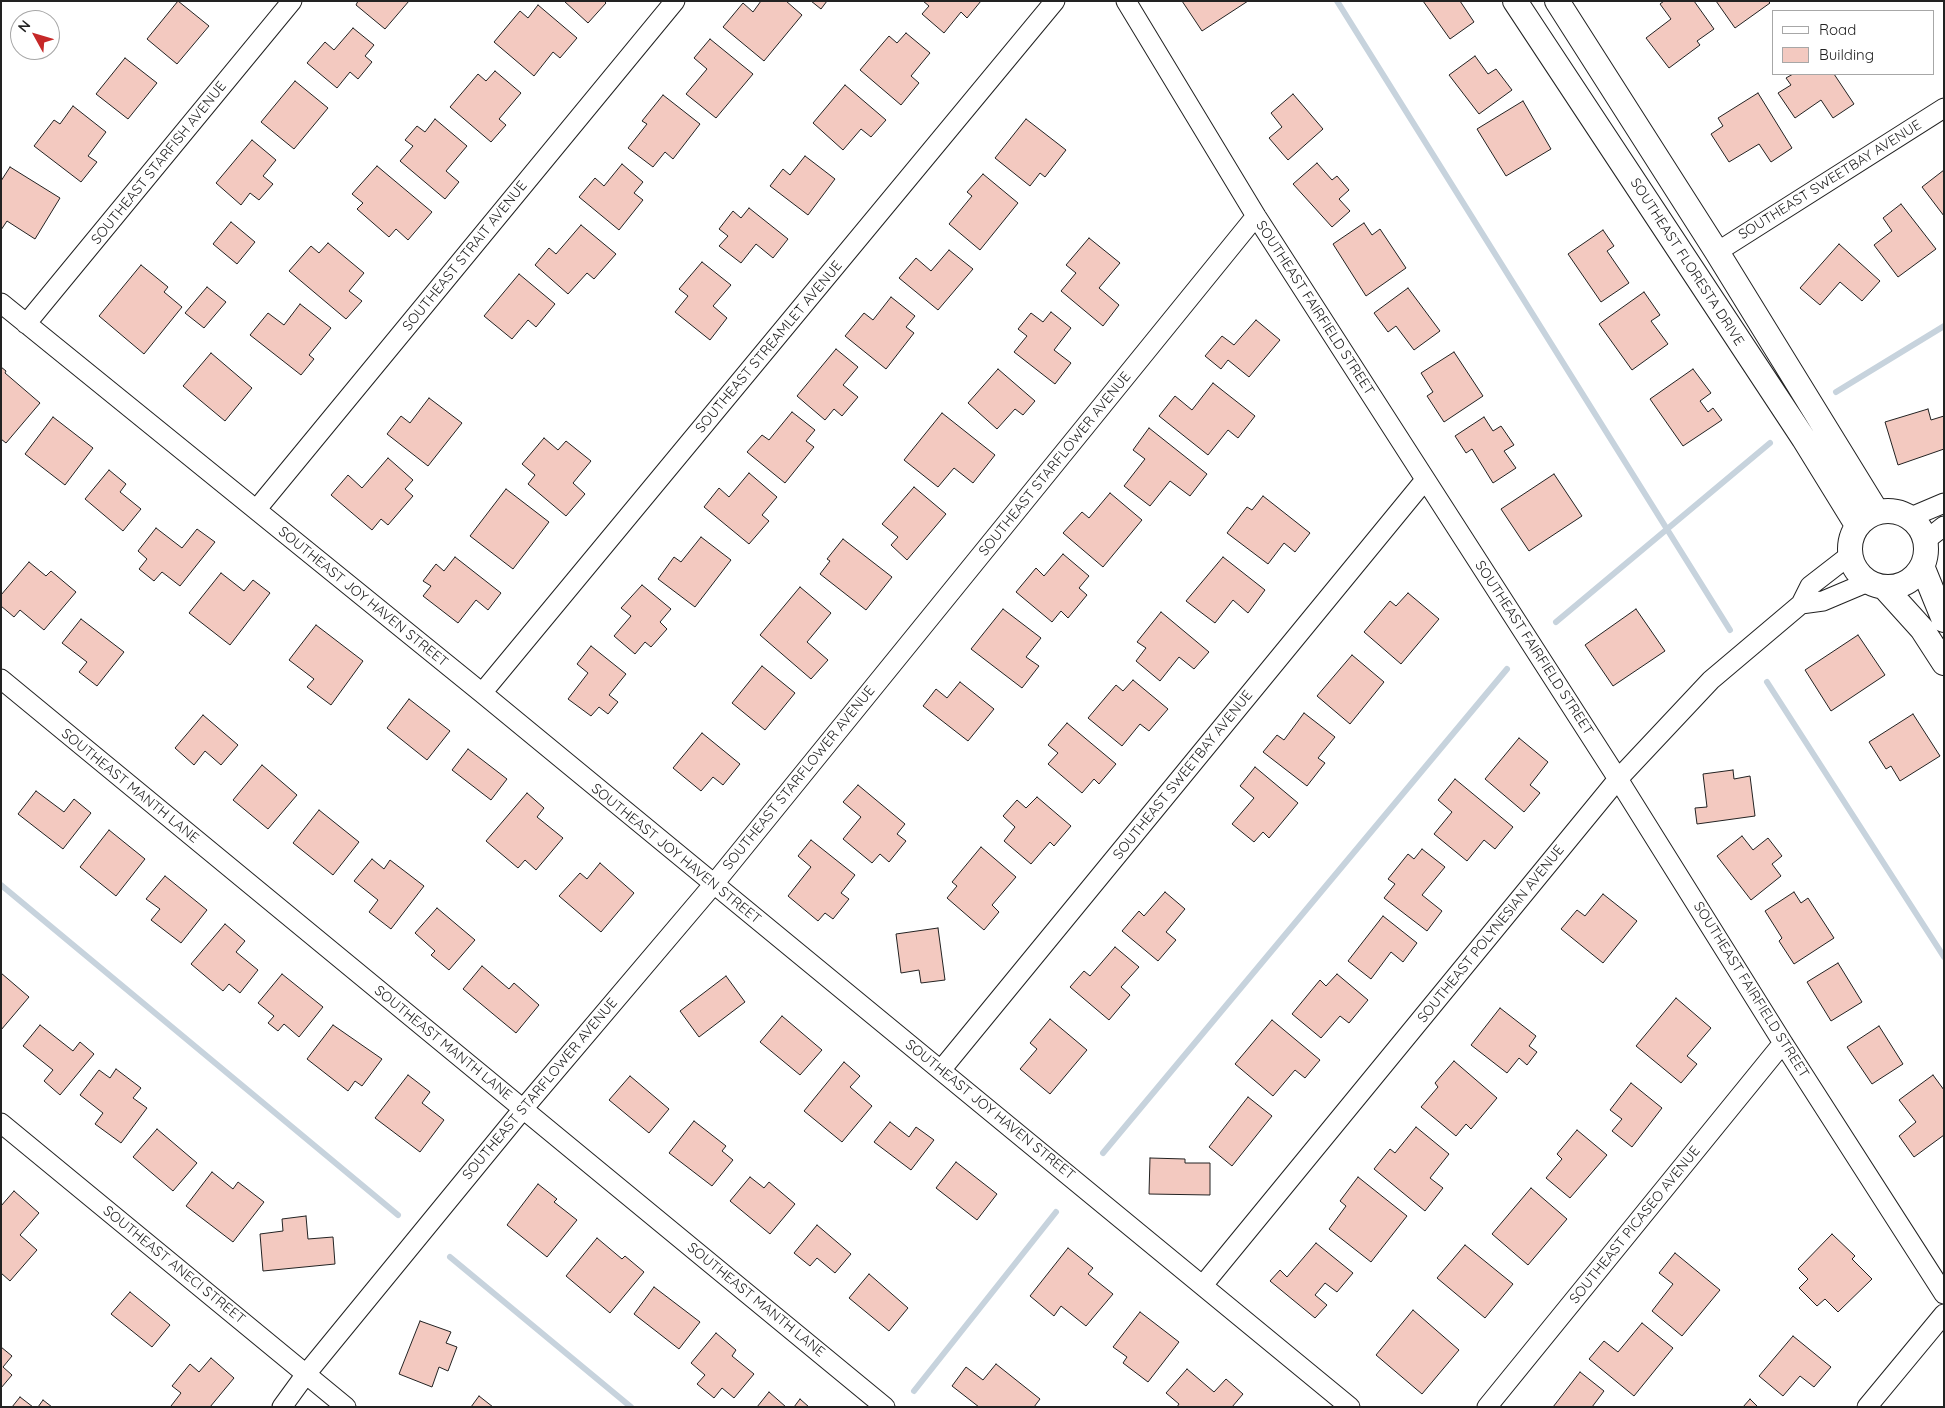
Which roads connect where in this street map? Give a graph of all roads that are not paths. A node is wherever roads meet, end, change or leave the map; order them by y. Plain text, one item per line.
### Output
1 (292, 1) edge
2 (675, 1) edge
3 (1055, 1) edge
4 (1126, 1) edge
5 (1515, 1) edge
6 (1560, 2) edge
7 (1944, 108) edge
8 (1256, 216) junction
9 (1717, 252) junction
10 (1, 303) edge
11 (26, 324) junction
12 (1425, 480) junction
13 (1944, 503) edge
14 (256, 510) junction
15 (1877, 512) junction
16 (1911, 517) junction
17 (1857, 525) junction
18 (1935, 533) edge
19 (1850, 555) junction
20 (1922, 566) junction
21 (1876, 584) junction
22 (1801, 604) junction
23 (1944, 620) edge
24 (1944, 664) edge
25 (1, 680) edge
26 (482, 693) junction
27 (1618, 779) junction
28 (713, 885) junction
29 (1783, 1043) junction
30 (941, 1070) junction
31 (523, 1109) junction
32 (1, 1123) edge
33 (1203, 1285) junction
34 (1944, 1294) edge
35 (1944, 1314) edge
36 (306, 1374) junction
37 (282, 1407) edge
38 (346, 1407) edge
39 (885, 1407) edge
40 (1350, 1407) edge
41 (1487, 1407) edge
42 (1866, 1407) edge

1 - 11 street, SOUTHEAST STARFISH AVENUE
2 - 14 street, SOUTHEAST STRAIT AVENUE
3 - 26 street, SOUTHEAST STREAMLET AVENUE
4 - 8 street, SOUTHEAST FAIRFIELD STREET
5 - 17 street, SOUTHEAST FLORESTA DRIVE
6 - 9 street, SOUTHEAST FLORESTA DRIVE
7 - 9 street, SOUTHEAST SWEETBAY AVENUE
8 - 12 street, SOUTHEAST FAIRFIELD STREET
8 - 28 street, SOUTHEAST STARFLOWER AVENUE
9 - 15 street, SOUTHEAST FLORESTA DRIVE
10 - 11 street, SOUTHEAST JOY HAVEN STREET
11 - 14 street, SOUTHEAST JOY HAVEN STREET
12 - 27 street, SOUTHEAST FAIRFIELD STREET
12 - 30 street, SOUTHEAST SWEETBAY AVENUE
13 - 16 street
14 - 26 street, SOUTHEAST JOY HAVEN STREET
15 - 16 street
15 - 17 street
16 - 18 street
17 - 19 street
18 - 20 street
19 - 21 street
19 - 22 street, SOUTHEAST POLYNESIAN AVENUE
20 - 21 street
20 - 23 street
21 - 22 street
21 - 24 street
22 - 27 street, SOUTHEAST POLYNESIAN AVENUE
25 - 31 street, SOUTHEAST MANTH LANE
26 - 28 street, SOUTHEAST JOY HAVEN STREET
27 - 29 street, SOUTHEAST FAIRFIELD STREET
27 - 33 street, SOUTHEAST POLYNESIAN AVENUE
28 - 30 street, SOUTHEAST JOY HAVEN STREET
28 - 31 street, SOUTHEAST STARFLOWER AVENUE
29 - 34 street, SOUTHEAST FAIRFIELD STREET
29 - 41 street, SOUTHEAST PICASEO AVENUE
30 - 33 street, SOUTHEAST JOY HAVEN STREET
31 - 36 street, SOUTHEAST STARFLOWER AVENUE
31 - 39 street, SOUTHEAST MANTH LANE
32 - 36 street, SOUTHEAST ANECI STREET
33 - 40 street, SOUTHEAST JOY HAVEN STREET
35 - 42 street
36 - 37 street, SOUTHEAST STARFLOWER AVENUE
36 - 38 street, SOUTHEAST ANECI STREET

